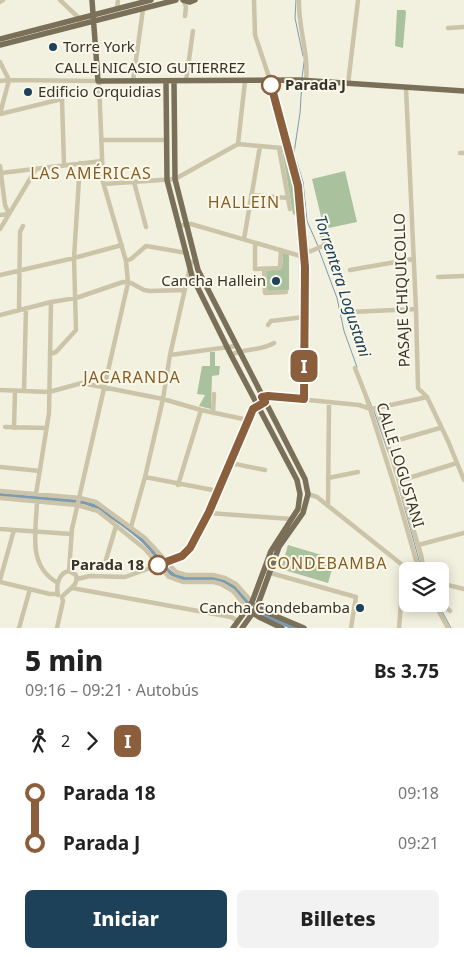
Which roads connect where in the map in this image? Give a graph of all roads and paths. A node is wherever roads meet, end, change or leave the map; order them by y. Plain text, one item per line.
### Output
1 (60, 0) edge
2 (92, 0) edge
3 (118, 0) edge
4 (176, 0) edge
5 (184, 0) edge
6 (195, 0) edge
7 (254, 0) edge
8 (300, 0) edge
9 (358, 0) edge
10 (146, 1) edge
11 (117, 9) junction
12 (144, 9) junction
13 (185, 16) dead end
14 (93, 18) junction
15 (80, 22) junction
16 (464, 27) edge
17 (448, 28) dead end
18 (192, 31) dead end
19 (0, 39) edge
20 (0, 45) edge
21 (0, 62) edge
22 (9, 80) junction
23 (270, 80) junction
24 (0, 81) edge
25 (98, 81) junction
26 (133, 81) junction
27 (166, 81) junction
28 (186, 81) junction
29 (246, 81) junction
30 (303, 81) junction
31 (174, 82) junction
32 (348, 84) junction
33 (406, 88) junction
34 (464, 92) edge
35 (0, 114) edge
36 (101, 140) junction
37 (166, 140) junction
38 (238, 144) junction
39 (260, 146) junction
40 (279, 148) junction
41 (291, 149) junction
42 (102, 161) junction
43 (80, 163) junction
44 (64, 165) junction
45 (0, 166) edge
46 (36, 168) junction
47 (0, 173) edge
48 (175, 179) junction
49 (167, 180) junction
50 (134, 182) junction
51 (104, 184) junction
52 (251, 195) junction
53 (288, 198) junction
54 (290, 209) dead end
55 (8, 214) junction
56 (0, 215) edge
57 (187, 224) junction
58 (23, 226) dead end
59 (178, 226) junction
60 (146, 227) dead end
61 (0, 229) edge
62 (321, 234) dead end
63 (244, 239) junction
64 (255, 243) junction
65 (122, 245) junction
66 (193, 250) junction
67 (281, 250) junction
68 (185, 254) junction
69 (304, 256) junction
70 (74, 258) junction
71 (413, 259) junction
72 (126, 260) junction
73 (196, 260) junction
74 (190, 267) junction
75 (264, 269) junction
76 (19, 270) junction
77 (350, 270) dead end
78 (0, 275) edge
79 (464, 276) edge
80 (438, 277) dead end
81 (128, 283) junction
82 (184, 290) junction
83 (286, 292) dead end
84 (76, 298) junction
85 (51, 302) junction
86 (26, 308) junction
87 (416, 309) junction
88 (19, 310) junction
89 (351, 312) dead end
90 (0, 315) edge
91 (304, 317) junction
92 (268, 325) dead end
93 (274, 343) dead end
94 (228, 348) junction
95 (237, 348) junction
96 (50, 354) junction
97 (170, 355) junction
98 (231, 355) junction
99 (355, 368) dead end
100 (104, 388) junction
101 (0, 390) edge
102 (15, 391) junction
103 (24, 391) junction
104 (49, 392) junction
105 (214, 394) dead end
106 (427, 397) junction
107 (163, 399) junction
108 (304, 399) junction
109 (264, 400) junction
110 (329, 402) junction
111 (257, 403) junction
112 (373, 408) junction
113 (201, 410) junction
114 (213, 413) junction
115 (248, 420) junction
116 (5, 427) dead end
117 (14, 428) junction
118 (46, 428) junction
119 (440, 428) junction
120 (388, 443) junction
121 (230, 463) junction
122 (457, 463) junction
123 (0, 467) edge
124 (266, 470) dead end
125 (40, 471) junction
126 (358, 472) dead end
127 (145, 477) junction
128 (328, 478) junction
129 (464, 480) edge
130 (400, 481) junction
131 (178, 485) junction
132 (0, 491) edge
133 (218, 491) junction
134 (36, 494) junction
135 (308, 494) junction
136 (0, 498) edge
137 (79, 501) junction
138 (37, 502) junction
139 (328, 506) junction
140 (209, 512) junction
141 (292, 519) junction
142 (116, 526) junction
143 (131, 527) junction
144 (0, 529) edge
145 (14, 530) junction
146 (36, 532) junction
147 (464, 533) edge
148 (71, 534) junction
149 (418, 545) junction
150 (416, 562) edge
151 (422, 562) edge
152 (105, 563) dead end
153 (162, 563) junction
154 (399, 564) edge
155 (69, 570) junction
156 (266, 572) junction
157 (77, 579) junction
158 (0, 581) edge
159 (58, 583) junction
160 (449, 585) edge
161 (72, 588) junction
162 (30, 589) junction
163 (464, 589) edge
164 (60, 596) junction
165 (252, 602) junction
166 (257, 608) junction
167 (248, 609) junction
168 (400, 612) edge
169 (439, 612) edge
170 (253, 614) junction
171 (238, 621) junction
172 (20, 628) edge
173 (57, 628) edge
174 (233, 628) edge
175 (242, 628) edge
176 (282, 628) edge
177 (304, 628) edge
178 (351, 628) edge
179 (399, 628) edge
180 (448, 628) edge

1 - 15 street
2 - 14 main road
3 - 11 street
4 - 12 main road
5 - 6 main road
5 - 13 street
7 - 23 street
8 - 30 street
9 - 32 street
10 - 11 main road
11 - 14 main road
12 - 14 main road
12 - 26 street
14 - 15 main road
14 - 25 main road
15 - 19 main road
15 - 20 main road
16 - 17 street
18 - 28 street
21 - 22 street
22 - 24 street, CALLE NICASIO GUTIERREZ
22 - 25 street, CALLE NICASIO GUTIERREZ
22 - 35 street
23 - 29 main road, CALLE NICASIO GUTIERREZ
23 - 30 main road, CALLE NICASIO GUTIERREZ
23 - 41 street
25 - 26 main road, CALLE NICASIO GUTIERREZ
25 - 36 street
26 - 27 main road, CALLE NICASIO GUTIERREZ
27 - 31 main road, CALLE NICASIO GUTIERREZ
27 - 37 main road
28 - 29 main road, CALLE NICASIO GUTIERREZ
28 - 31 main road, CALLE NICASIO GUTIERREZ
29 - 38 street
30 - 32 main road, CALLE NICASIO GUTIERREZ
31 - 48 main road
32 - 33 main road, CALLE NICASIO GUTIERREZ
33 - 34 main road, CALLE NICASIO GUTIERREZ
33 - 71 street, PASAJE CHIQUICOLLO
35 - 44 street
36 - 37 street
36 - 42 street
37 - 49 main road
38 - 39 street
38 - 48 street
39 - 40 street
39 - 52 street
40 - 41 street
40 - 53 street
41 - 69 street
42 - 43 street
42 - 51 street
43 - 44 street
43 - 70 street
44 - 46 street
45 - 47 street
46 - 47 street
46 - 55 street
47 - 55 street
48 - 49 street
48 - 57 main road
49 - 50 street
49 - 59 main road
50 - 51 street
50 - 60 street
51 - 65 street
52 - 53 street
52 - 63 street
53 - 54 street
55 - 56 street
55 - 61 street
57 - 59 street
57 - 63 street
57 - 66 main road
58 - 76 street
59 - 68 main road
62 - 69 street
63 - 64 street
64 - 67 street
64 - 75 street
65 - 70 street
65 - 72 street
66 - 68 street
66 - 73 main road
67 - 69 street
67 - 75 street
68 - 72 street
68 - 74 main road
69 - 91 street
70 - 76 street
70 - 84 street
71 - 77 street
71 - 87 street, PASAJE CHIQUICOLLO
72 - 81 street
73 - 74 street
73 - 95 main road
74 - 82 street
74 - 94 main road
75 - 83 street
76 - 78 street
76 - 88 street
79 - 80 street
81 - 82 street
81 - 84 street
81 - 100 street
82 - 97 street
84 - 85 street
84 - 96 street
85 - 86 street
85 - 96 street
86 - 88 street
86 - 103 street
87 - 89 street
87 - 106 street, PASAJE CHIQUICOLLO
88 - 90 street
91 - 92 street
91 - 108 street
93 - 95 street
94 - 95 street
94 - 97 street
94 - 98 main road
95 - 98 street
95 - 109 main road
96 - 104 street
97 - 107 street
98 - 111 main road
99 - 112 street, CALLE LOGUSTANI
100 - 104 street
100 - 107 street
100 - 137 street
101 - 102 street
102 - 103 street
102 - 117 street
103 - 104 street
104 - 118 street
105 - 114 street
106 - 112 street
106 - 119 street, PASAJE CHIQUICOLLO
107 - 113 street
107 - 127 street
108 - 109 street
108 - 110 street
109 - 111 street
109 - 135 main road
110 - 112 street
110 - 128 street
111 - 115 street
111 - 141 main road
112 - 120 street, CALLE LOGUSTANI
112 - 150 street, CALLE LOGUSTANI
113 - 114 street
113 - 131 street
114 - 115 street
115 - 121 street
116 - 117 street
117 - 118 street
118 - 125 street
119 - 120 street
119 - 122 street, PASAJE CHIQUICOLLO
120 - 130 street, CALLE LOGUSTANI
121 - 124 street
121 - 133 street
122 - 129 street, PASAJE CHIQUICOLLO
122 - 130 street
123 - 125 street
125 - 134 street
126 - 128 street
127 - 131 street
127 - 143 street
128 - 139 street
130 - 149 street, CALLE LOGUSTANI
131 - 133 street
132 - 134 street
133 - 140 street
134 - 137 street
135 - 139 street
135 - 156 main road
136 - 138 street
137 - 138 street
137 - 142 street
137 - 143 street
137 - 148 street
138 - 146 street
139 - 154 street
140 - 141 street
140 - 153 street
141 - 156 main road
142 - 152 street
142 - 153 street
143 - 153 street
144 - 145 street
145 - 146 street
145 - 158 street
146 - 148 street
146 - 159 street
147 - 149 street
148 - 155 street
149 - 151 street, CALLE LOGUSTANI
153 - 157 street
153 - 165 street
153 - 167 street
155 - 157 street
155 - 159 street
156 - 165 main road
156 - 166 main road
156 - 178 street
157 - 161 street
158 - 162 street
159 - 164 street
160 - 163 street
161 - 164 street
161 - 171 street
162 - 164 street
162 - 172 street
164 - 173 street
165 - 166 main road
165 - 167 main road
166 - 170 main road
166 - 177 main road
167 - 170 main road
167 - 171 main road
168 - 179 street
169 - 180 street
170 - 175 main road
170 - 176 main road
171 - 174 main road

